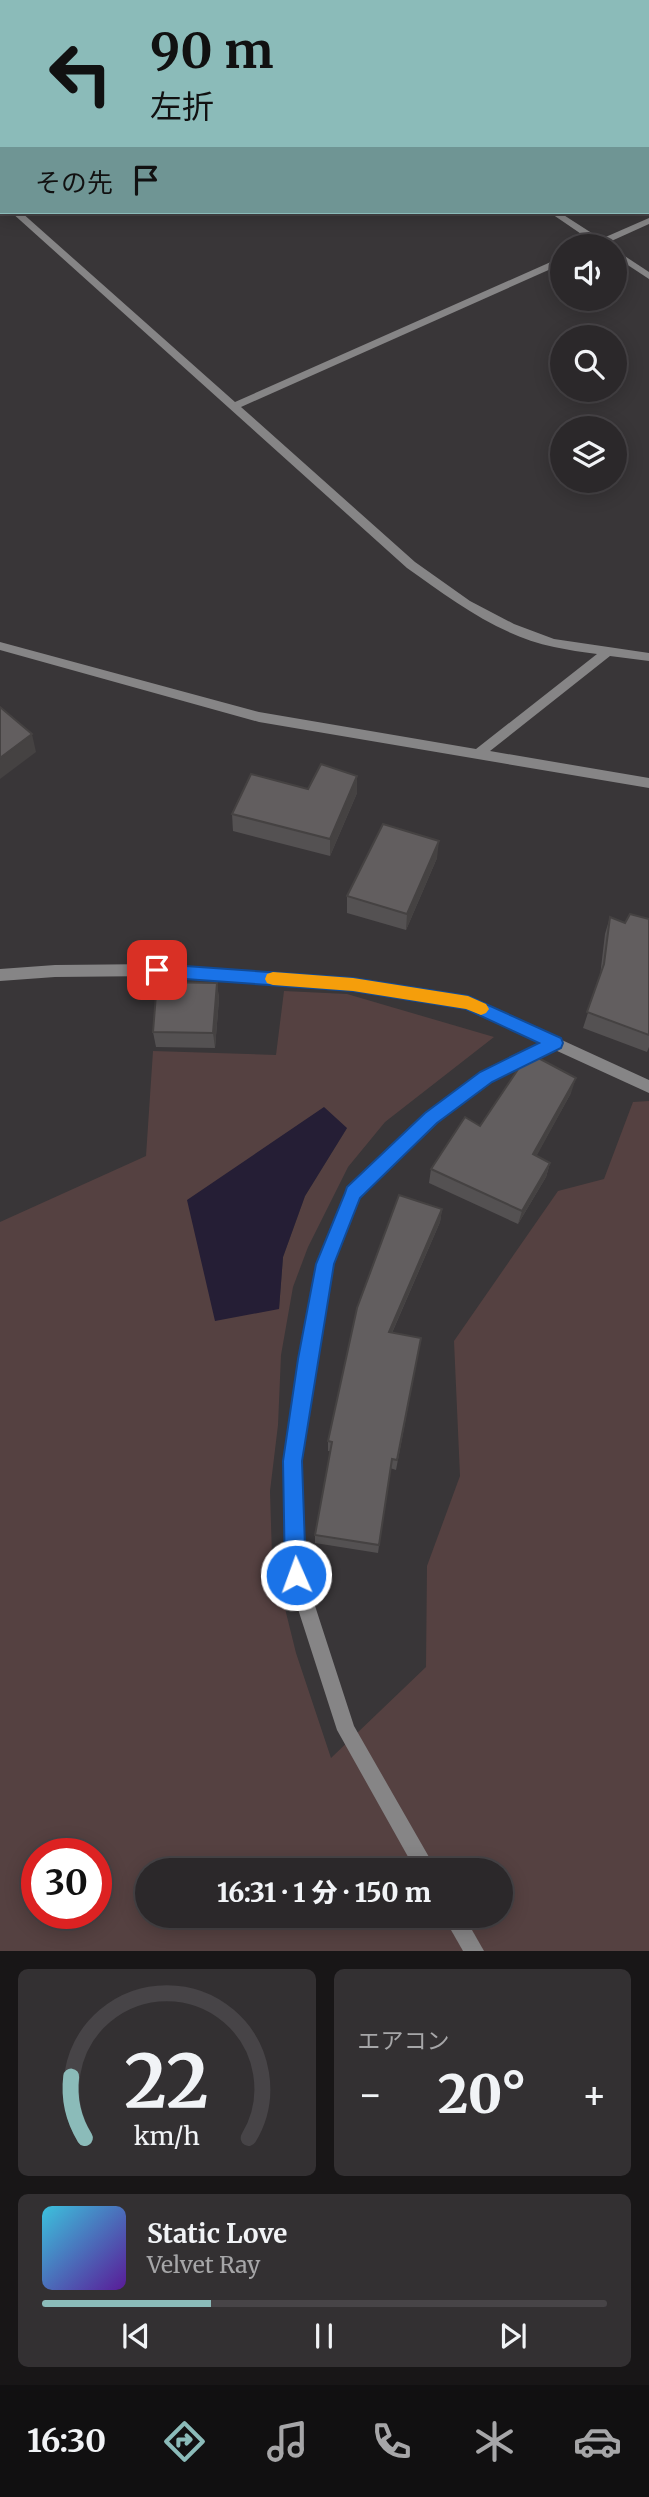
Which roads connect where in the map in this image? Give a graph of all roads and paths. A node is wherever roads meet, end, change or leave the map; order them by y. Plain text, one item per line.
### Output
1 (18, 214) edge
2 (556, 214) edge
3 (649, 221) edge
4 (584, 234) edge
5 (622, 234) edge
6 (627, 261) edge
7 (550, 265) edge
8 (649, 276) edge
9 (234, 406) junction
10 (0, 646) edge
11 (608, 652) junction
12 (649, 657) edge
13 (478, 754) junction
14 (649, 783) edge
15 (0, 975) edge
16 (555, 1043) junction
17 (649, 1087) edge
18 (420, 1858) edge
19 (460, 1928) edge
20 (474, 1951) edge

1 - 9 street
2 - 4 street
3 - 5 street
6 - 8 street
7 - 9 street
9 - 11 street
10 - 13 street
11 - 12 street
11 - 13 street
13 - 14 street
15 - 16 street
16 - 17 street
16 - 18 street
19 - 20 street

